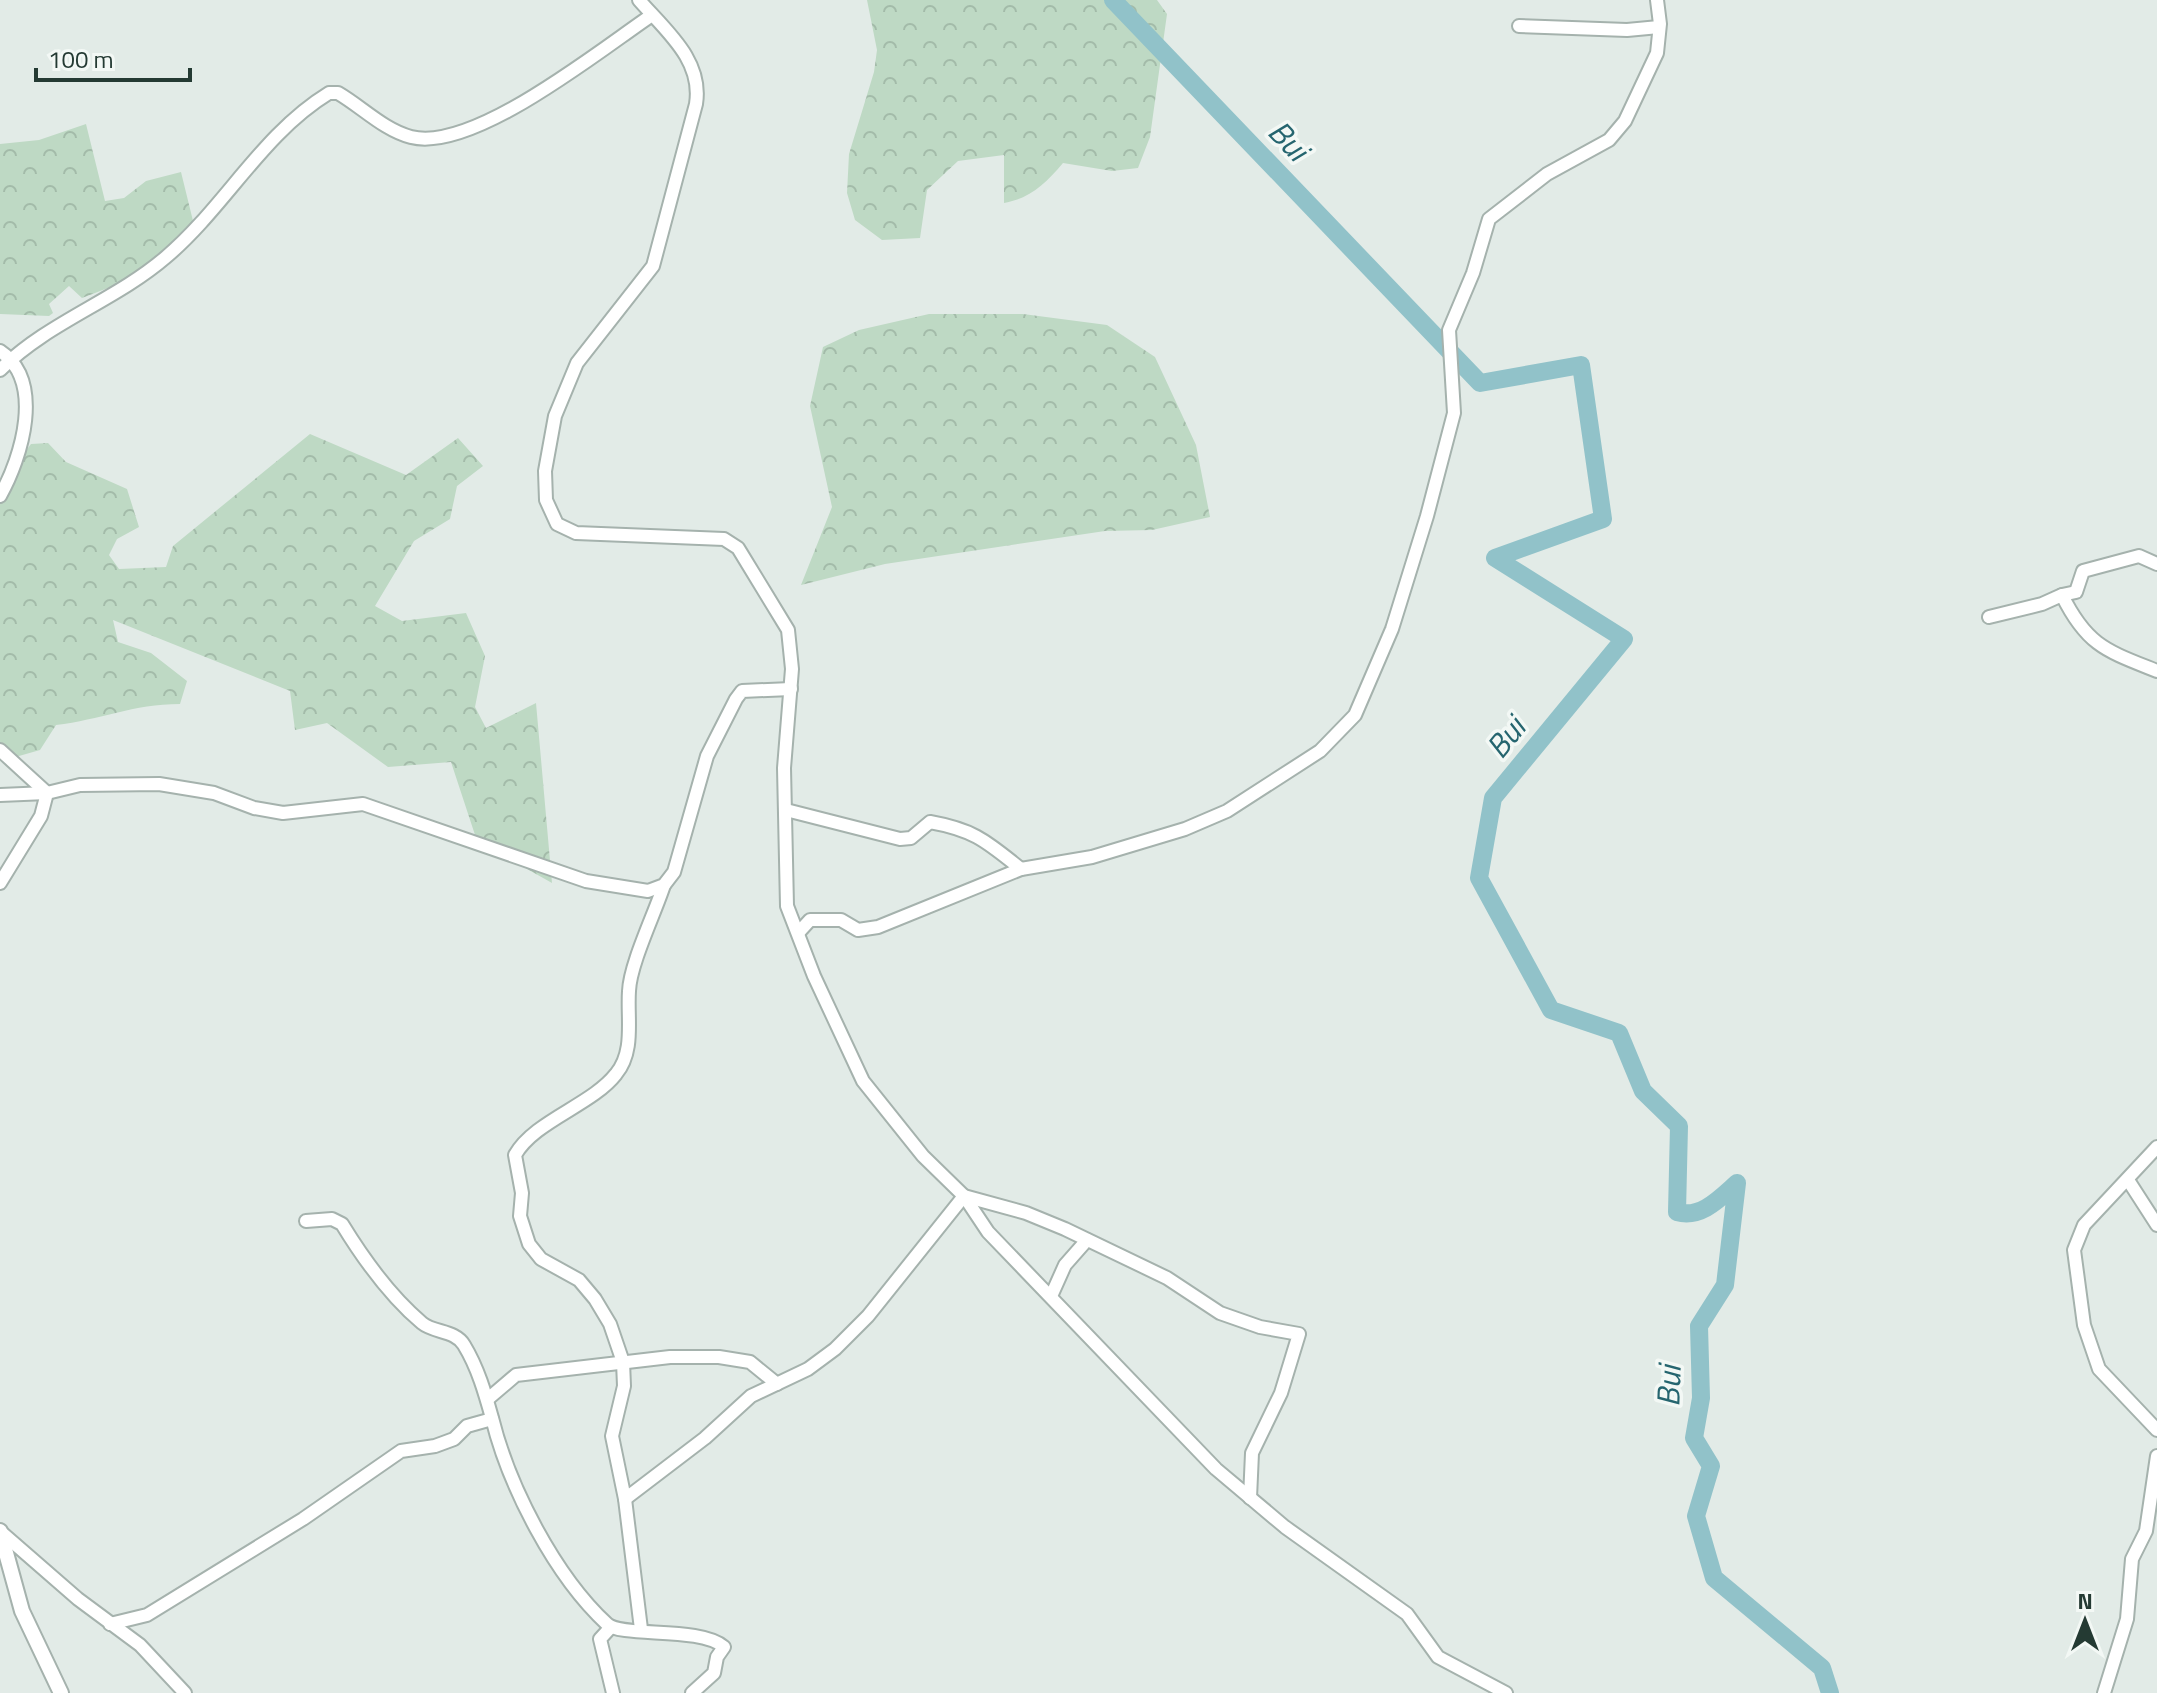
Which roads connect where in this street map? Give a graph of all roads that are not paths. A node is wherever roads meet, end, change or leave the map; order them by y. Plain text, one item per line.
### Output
1 (639, 0) edge
2 (1657, 0) edge
3 (652, 15) junction
4 (1519, 26) dead end
5 (1659, 27) junction
6 (6, 355) edge
7 (0, 370) edge
8 (0, 496) edge
9 (2157, 564) edge
10 (2062, 595) junction
11 (1989, 617) dead end
12 (2157, 671) edge
13 (791, 689) junction
14 (0, 750) edge
15 (47, 793) junction
16 (0, 795) edge
17 (786, 810) junction
18 (1021, 869) junction
19 (0, 883) edge
20 (664, 885) junction
21 (799, 932) junction
22 (2157, 1147) edge
23 (2128, 1180) junction
24 (964, 1196) junction
25 (306, 1221) dead end
26 (2157, 1225) edge
27 (1087, 1240) junction
28 (1052, 1294) junction
29 (623, 1362) junction
30 (777, 1384) junction
31 (489, 1398) junction
32 (492, 1419) junction
33 (2157, 1430) edge
34 (2157, 1456) edge
35 (1250, 1498) junction
36 (625, 1499) junction
37 (0, 1532) edge
38 (110, 1624) junction
39 (611, 1627) junction
40 (641, 1629) junction
41 (61, 1693) edge
42 (185, 1693) edge
43 (613, 1693) edge
44 (692, 1693) edge
45 (1506, 1693) edge
46 (2104, 1693) edge

1 - 3 street
2 - 5 street
3 - 6 street
3 - 13 street
4 - 5 street
5 - 18 street
6 - 7 street
6 - 8 street
9 - 10 street
10 - 11 street
10 - 12 street
13 - 17 street
13 - 20 street
14 - 15 street
15 - 16 street
15 - 19 street
15 - 20 street
17 - 18 street
17 - 21 street
18 - 21 street
20 - 29 street
21 - 24 street
22 - 23 street
23 - 26 street
23 - 33 street
24 - 27 street
24 - 28 street
24 - 30 street
25 - 31 street
27 - 28 street
27 - 35 street
28 - 35 street
29 - 30 street
29 - 31 street
29 - 36 street
30 - 36 street
31 - 32 street
32 - 38 street
32 - 39 street
34 - 46 street
35 - 45 street
36 - 40 street
37 - 38 street
37 - 41 street
38 - 42 street
39 - 40 street
39 - 43 street
40 - 44 street

